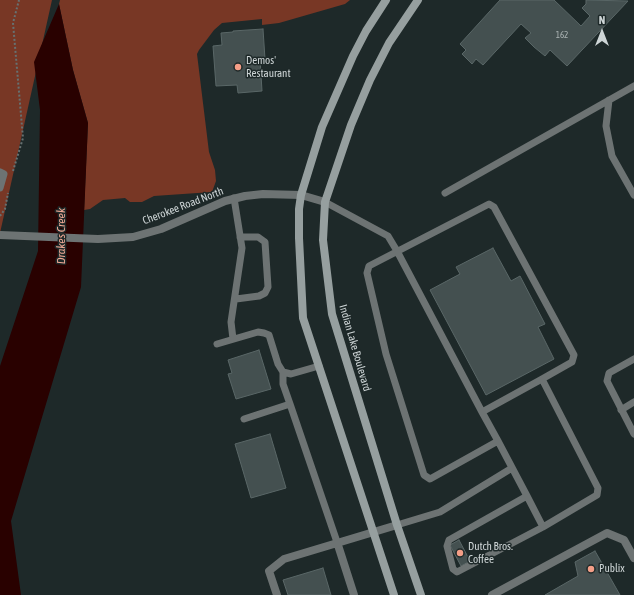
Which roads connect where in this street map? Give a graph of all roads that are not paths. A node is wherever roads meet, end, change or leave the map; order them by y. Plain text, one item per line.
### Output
1 (386, 0) edge
2 (418, 0) edge
3 (634, 86) edge
4 (610, 100) junction
5 (0, 172) edge
6 (0, 188) edge
7 (445, 193) dead end
8 (301, 195) junction
9 (634, 195) edge
10 (234, 198) junction
11 (325, 202) junction
12 (0, 235) edge
13 (240, 237) junction
14 (397, 252) junction
15 (236, 299) junction
16 (233, 339) junction
17 (217, 344) dead end
18 (634, 359) edge
19 (319, 366) junction
20 (283, 372) junction
21 (542, 379) junction
22 (634, 402) edge
23 (290, 404) junction
24 (621, 410) junction
25 (482, 412) junction
26 (244, 419) dead end
27 (634, 434) edge
28 (498, 441) junction
29 (512, 468) junction
30 (527, 496) junction
31 (397, 524) junction
32 (543, 527) junction
33 (374, 532) junction
34 (337, 542) junction
35 (634, 558) edge
36 (277, 595) edge
37 (354, 595) edge
38 (394, 595) edge
39 (421, 595) edge
40 (492, 595) edge

1 - 8 main road
2 - 11 main road, Indian Lake Boulevard
3 - 4 lane
4 - 7 lane
4 - 9 lane
5 - 6 lane
8 - 10 street, Cherokee Road North
8 - 11 street, Cherokee Road North
8 - 19 main road
10 - 12 street, Cherokee Road North
10 - 13 lane
11 - 14 lane
11 - 31 main road, Indian Lake Boulevard
13 - 15 lane
13 - 15 lane
14 - 21 lane
14 - 25 lane
14 - 28 lane
15 - 16 lane
16 - 17 lane
16 - 20 lane
18 - 24 lane
19 - 20 lane
19 - 33 main road
20 - 23 lane
21 - 25 lane
21 - 32 lane
22 - 24 lane
23 - 26 lane
23 - 34 lane
24 - 27 lane
25 - 28 lane
28 - 29 lane
29 - 30 lane
29 - 31 lane
30 - 32 lane
30 - 32 lane
31 - 33 street
31 - 39 main road, Indian Lake Boulevard
33 - 34 street
33 - 38 main road
34 - 36 street
34 - 37 street
35 - 40 street

